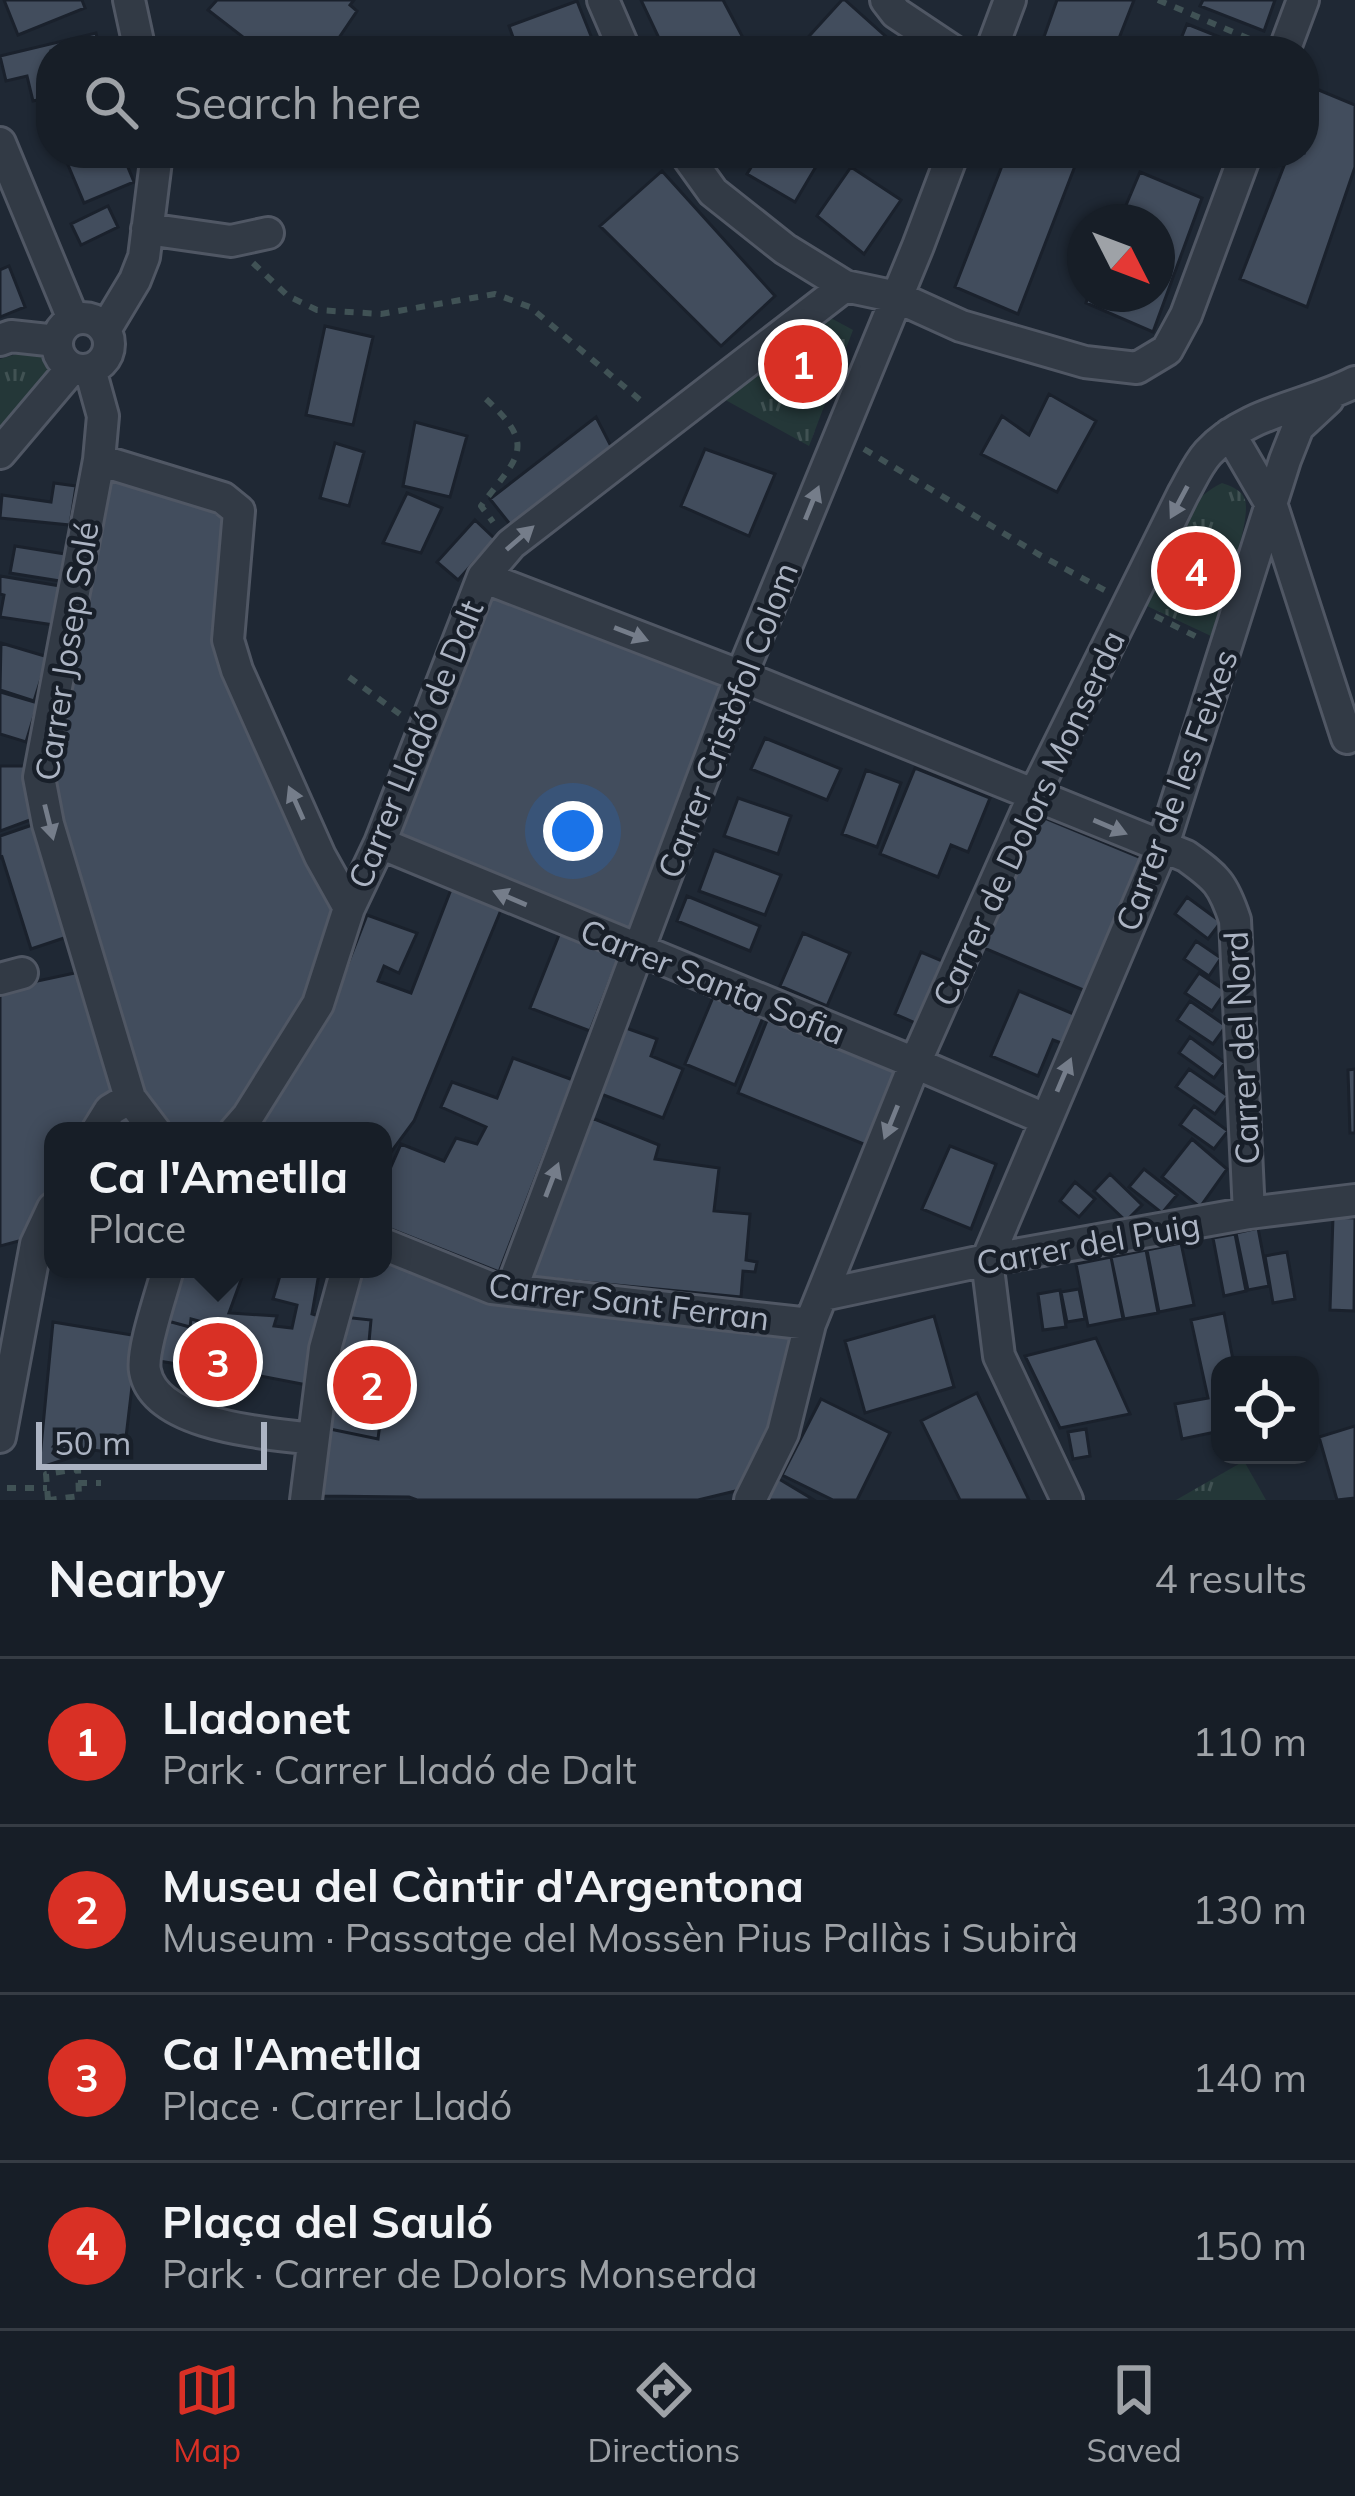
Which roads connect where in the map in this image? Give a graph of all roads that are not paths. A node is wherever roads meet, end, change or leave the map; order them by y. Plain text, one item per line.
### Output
1 (129, 0) edge
2 (603, 0) edge
3 (886, 0) edge
4 (1010, 0) edge
5 (1304, 0) edge
6 (137, 36) edge
7 (619, 36) edge
8 (930, 36) edge
9 (997, 36) edge
10 (1288, 36) edge
11 (0, 143) edge
12 (155, 168) edge
13 (696, 168) edge
14 (947, 168) edge
15 (1240, 168) edge
16 (147, 230) junction
17 (268, 232) dead end
18 (845, 286) junction
19 (897, 297) junction
20 (106, 330) junction
21 (0, 340) edge
22 (73, 349) junction
23 (1346, 386) edge
24 (1230, 434) junction
25 (0, 452) edge
26 (99, 460) junction
27 (1273, 506) junction
28 (483, 577) junction
29 (741, 676) junction
30 (1347, 739) dead end
31 (1034, 795) junction
32 (380, 843) junction
33 (1162, 848) junction
34 (349, 908) junction
35 (638, 951) junction
36 (915, 1063) junction
37 (130, 1098) junction
38 (1045, 1119) junction
39 (103, 1122) edge
40 (148, 1122) edge
41 (243, 1122) edge
42 (1355, 1200) edge
43 (1249, 1213) junction
44 (44, 1227) edge
45 (392, 1248) edge
46 (987, 1260) junction
47 (166, 1278) edge
48 (345, 1278) edge
49 (511, 1290) junction
50 (816, 1310) junction
51 (0, 1436) edge
52 (313, 1439) junction
53 (745, 1498) edge
54 (305, 1500) edge
55 (1067, 1500) edge

1 - 6 street
2 - 7 street
3 - 8 street
4 - 9 street
5 - 10 street
11 - 22 street, Carrer Josep Solé
12 - 16 street
13 - 18 street
14 - 19 street, Carrer Cristòfol Colom
15 - 19 street
16 - 17 street
16 - 20 street
18 - 19 street
28 -> 18 street, Carrer Lladó de Dalt
29 -> 19 street, Carrer Cristòfol Colom
20 - 22 street
20 - 22 street
21 - 22 street
22 - 25 street
22 - 26 street, Carrer Josep Solé
23 - 24 street, Carrer de Dolors Monserda
23 - 27 street, Carrer de les Feixes
24 - 27 street
24 -> 31 street, Carrer de Dolors Monserda
34 -> 26 street
26 -> 37 street, Carrer Josep Solé
27 - 30 street
27 - 33 street, Carrer de les Feixes
28 -> 29 street, Carrer del Nord
28 - 32 street, Carrer Lladó de Dalt
29 - 31 street, Carrer del Nord
29 - 35 street, Carrer Cristòfol Colom
31 -> 33 street, Carrer del Nord
31 - 36 street, Carrer de Dolors Monserda
32 - 34 street, Carrer Lladó de Dalt
35 -> 32 street, Carrer Santa Sofia
38 -> 33 street, Carrer de les Feixes
33 - 43 street, Carrer del Nord
34 - 41 street, Carrer Lladó de Dalt
35 - 36 street, Carrer Santa Sofia
49 -> 35 street, Carrer Cristòfol Colom
36 - 38 street, Carrer Santa Sofia
36 -> 50 street, Carrer de Dolors Monserda
37 - 39 street
37 - 40 street, Carrer Josep Solé
38 - 46 street, Carrer de les Feixes
42 - 43 street, Carrer del Puig
43 - 46 street, Carrer del Puig
44 - 51 street
45 - 49 street, Carrer Sant Ferran
46 - 50 street, Carrer del Puig
46 - 55 street
47 - 52 street
48 - 52 street
49 - 50 street, Carrer Sant Ferran
50 - 53 street, Carrer de Dolors Monserda
52 - 54 street

